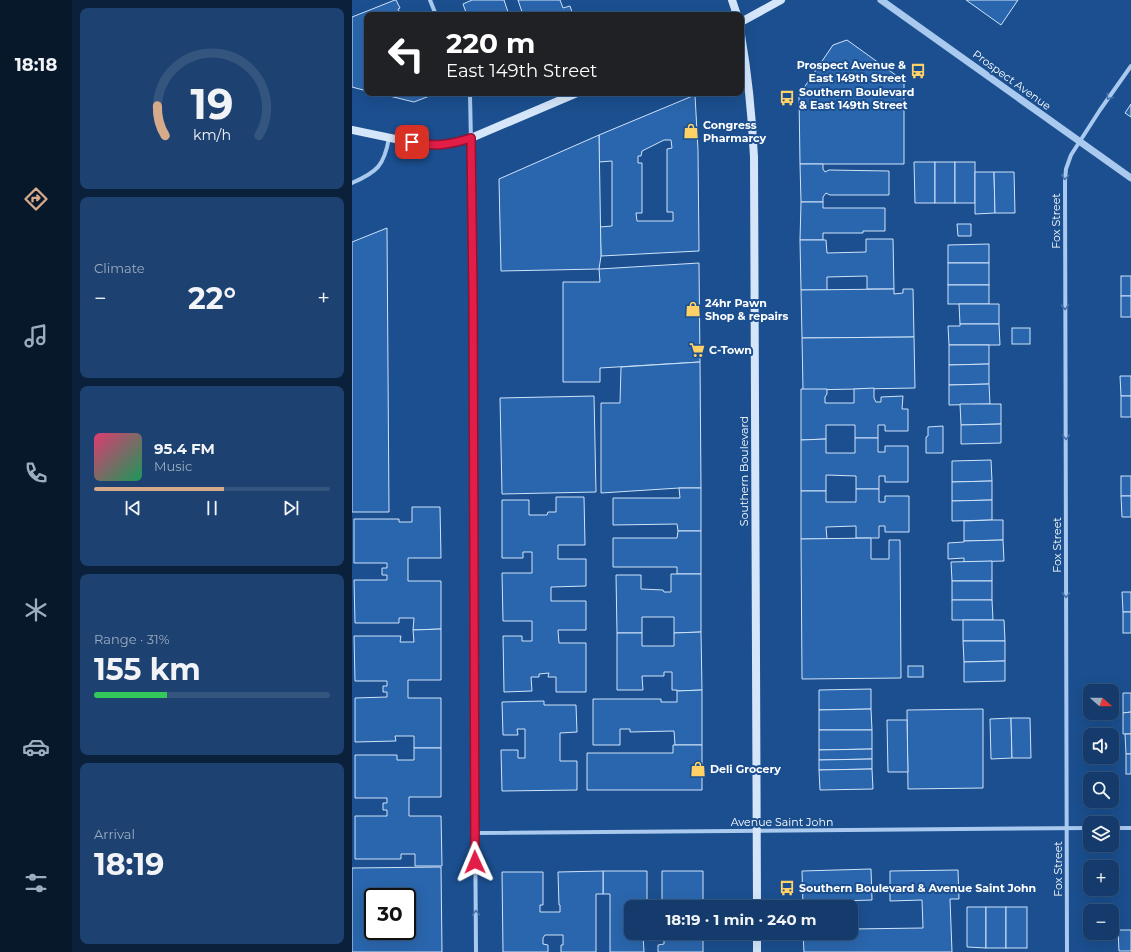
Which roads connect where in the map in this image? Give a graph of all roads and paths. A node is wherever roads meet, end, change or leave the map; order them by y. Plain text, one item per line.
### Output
1 (430, 0) edge
2 (732, 0) edge
3 (781, 0) edge
4 (881, 0) edge
5 (435, 12) edge
6 (736, 12) edge
7 (744, 20) edge
8 (744, 56) edge
9 (1131, 66) edge
10 (470, 96) edge
11 (570, 96) edge
12 (352, 130) edge
13 (389, 138) junction
14 (471, 138) junction
15 (1079, 141) junction
16 (1131, 178) edge
17 (352, 183) edge
18 (1067, 828) junction
19 (1083, 828) edge
20 (1119, 828) edge
21 (1131, 828) edge
22 (757, 831) junction
23 (474, 833) junction
24 (757, 900) edge
25 (757, 940) edge
26 (476, 952) edge
27 (757, 952) edge
28 (1067, 952) edge

1 - 5 street
2 - 6 main road
3 - 7 main road
4 - 15 street, Prospect Avenue
8 - 22 main road, Southern Boulevard
9 -> 15 street, Fox Street
10 - 14 street
11 - 14 main road
12 - 13 main road
13 - 14 main road
13 - 17 street
14 - 23 street
15 - 16 street, Prospect Avenue
15 -> 18 street, Fox Street
18 - 19 street, Avenue Saint John
18 - 22 street, Avenue Saint John
18 - 28 street, Fox Street
20 - 21 street
22 - 23 street, Avenue Saint John
22 - 24 main road, Southern Boulevard
26 -> 23 street
25 - 27 main road

